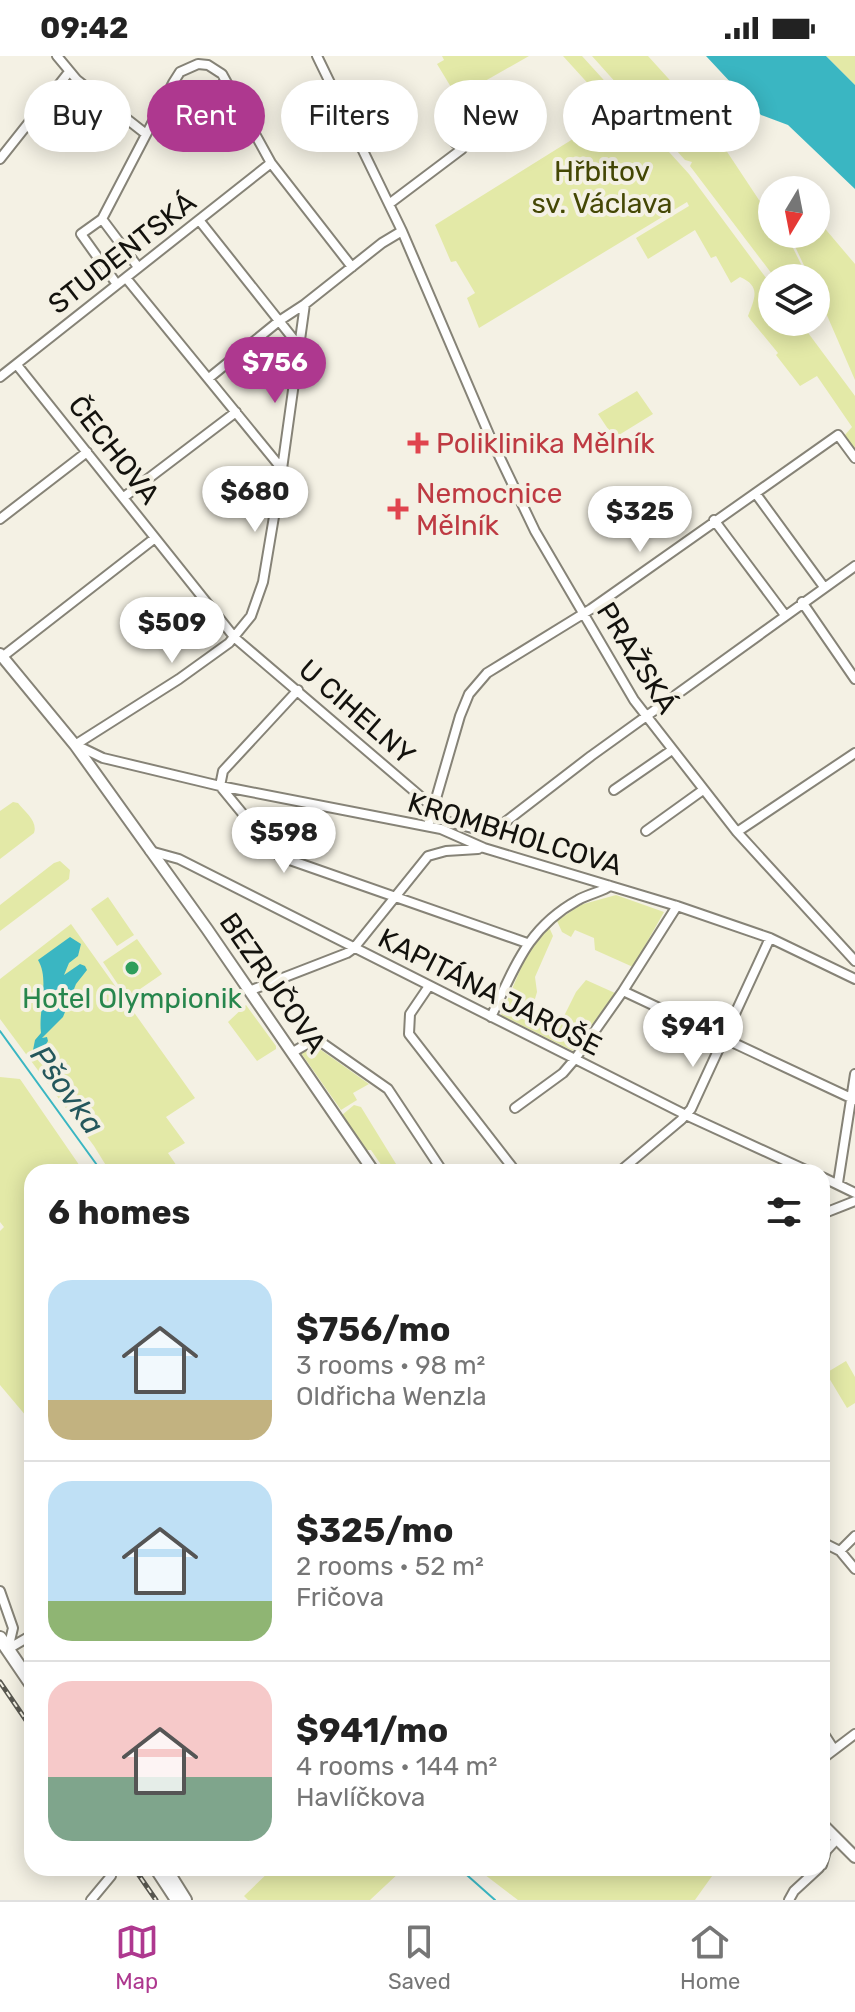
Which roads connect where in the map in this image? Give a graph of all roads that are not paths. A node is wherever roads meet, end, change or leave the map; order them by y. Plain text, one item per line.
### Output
1 (57, 56) edge
2 (317, 56) edge
3 (69, 72) junction
4 (146, 134) junction
5 (458, 152) edge
6 (0, 159) edge
7 (271, 163) junction
8 (389, 204) junction
9 (102, 219) junction
10 (199, 220) junction
11 (402, 231) junction
12 (138, 267) junction
13 (352, 267) junction
14 (126, 278) junction
15 (116, 283) junction
16 (305, 304) junction
17 (279, 321) junction
18 (299, 346) junction
19 (17, 365) junction
20 (0, 377) edge
21 (209, 378) junction
22 (236, 412) junction
23 (87, 452) junction
24 (855, 458) edge
25 (282, 469) junction
26 (756, 494) junction
27 (124, 497) junction
28 (0, 519) edge
29 (714, 520) junction
30 (155, 538) junction
31 (855, 566) edge
32 (824, 587) junction
33 (802, 602) junction
34 (583, 614) junction
35 (785, 615) junction
36 (235, 638) junction
37 (1, 656) edge
38 (855, 679) edge
39 (298, 690) junction
40 (646, 716) junction
41 (75, 745) junction
42 (672, 750) junction
43 (855, 753) edge
44 (220, 786) junction
45 (614, 790) dead end
46 (703, 790) junction
47 (431, 817) junction
48 (646, 831) dead end
49 (737, 832) junction
50 (484, 848) junction
51 (150, 851) junction
52 (610, 886) junction
53 (395, 895) junction
54 (677, 906) junction
55 (770, 938) junction
56 (527, 943) junction
57 (354, 948) junction
58 (853, 960) edge
59 (840, 973) junction
60 (855, 979) edge
61 (429, 986) junction
62 (249, 991) junction
63 (623, 991) junction
64 (491, 1017) junction
65 (725, 1039) junction
66 (293, 1052) junction
67 (575, 1059) junction
68 (855, 1074) edge
69 (853, 1099) edge
70 (515, 1108) dead end
71 (686, 1115) junction
72 (369, 1164) edge
73 (438, 1164) edge
74 (510, 1164) edge
75 (628, 1164) edge
76 (793, 1164) edge
77 (830, 1180) edge
78 (838, 1183) junction
79 (855, 1193) edge
80 (855, 1201) edge
81 (830, 1211) edge
82 (855, 1536) edge
83 (830, 1546) edge
84 (840, 1551) junction
85 (855, 1569) edge
86 (0, 1591) edge
87 (24, 1638) edge
88 (4, 1644) edge
89 (24, 1673) edge
90 (855, 1734) edge
91 (830, 1743) edge
92 (833, 1748) junction
93 (830, 1751) edge
94 (830, 1832) edge
95 (837, 1839) junction
96 (830, 1847) edge
97 (855, 1857) edge
98 (111, 1876) dead end
99 (160, 1876) edge
100 (172, 1876) edge
101 (809, 1876) edge
102 (91, 1900) edge
103 (176, 1900) edge
104 (185, 1900) edge
105 (789, 1900) edge

1 - 3 street
2 - 8 street, PRAŽSKÁ
3 - 4 street
3 - 6 street
4 - 7 street
4 - 9 street
5 - 8 street
7 - 10 street, STUDENTSKÁ
7 - 13 street
8 - 11 street, PRAŽSKÁ
9 - 12 street
9 - 15 street
10 - 12 street, STUDENTSKÁ
10 - 17 street
11 - 13 street
11 - 34 street, PRAŽSKÁ
12 - 14 street, STUDENTSKÁ
13 - 16 street
14 - 15 street, STUDENTSKÁ
14 - 21 street
15 - 19 street, STUDENTSKÁ
16 - 17 street
16 - 18 street
17 - 18 street
17 - 21 street
18 - 25 street
19 - 20 street, STUDENTSKÁ
19 - 23 street, ČECHOVA
21 - 22 street
22 - 25 street
22 - 27 street
23 - 27 street, ČECHOVA
23 - 28 street
24 - 26 street
25 - 36 street
26 - 29 street
26 - 32 street
27 - 30 street, ČECHOVA
29 - 34 street
29 - 35 street
30 - 36 street, ČECHOVA
30 - 37 street
31 - 32 street
32 - 33 street
33 - 35 street
33 - 38 street
34 - 40 street, PRAŽSKÁ
34 - 47 street
35 - 40 street
36 - 39 street, U CIHELNY
36 - 41 street
37 - 41 street, BEZRUČOVA
39 - 44 street
39 - 47 street, U CIHELNY
40 - 42 street, PRAŽSKÁ
40 - 47 street
41 - 44 street, KROMBHOLCOVA
41 - 51 street, BEZRUČOVA
42 - 45 street
42 - 46 street, PRAŽSKÁ
43 - 49 street
44 - 47 street, KROMBHOLCOVA
44 - 53 street
46 - 48 street
46 - 49 street, PRAŽSKÁ
47 - 50 street, KROMBHOLCOVA
49 - 58 street, PRAŽSKÁ
50 - 52 street, KROMBHOLCOVA
50 - 53 street
51 - 57 street, KAPITÁNA JAROŠE
51 - 62 street, BEZRUČOVA
52 - 54 street, KROMBHOLCOVA
52 - 56 street
53 - 56 street
53 - 57 street
54 - 55 street, KROMBHOLCOVA
54 - 63 street
55 - 59 street, KROMBHOLCOVA
55 - 65 street
56 - 64 street
57 - 61 street, KAPITÁNA JAROŠE
57 - 62 street
58 - 59 street
59 - 60 street, KROMBHOLCOVA
61 - 64 street, KAPITÁNA JAROŠE
61 - 74 street
62 - 66 street, BEZRUČOVA
63 - 65 street
63 - 67 street
64 - 67 street, KAPITÁNA JAROŠE
65 - 69 street
65 - 71 street
66 - 72 street, BEZRUČOVA
66 - 73 street
67 - 70 street
67 - 71 street, KAPITÁNA JAROŠE
68 - 69 street
69 - 78 street
71 - 75 street
71 - 76 street, KAPITÁNA JAROŠE
77 - 78 street
78 - 79 street
80 - 81 street
82 - 84 street
83 - 84 street
84 - 85 street
86 - 88 street
87 - 88 street
88 - 89 main road
90 - 92 street
91 - 92 street
92 - 93 street
94 - 95 street
95 - 96 street
95 - 97 street
98 - 102 street
99 - 103 street
100 - 104 main road
101 - 105 street

